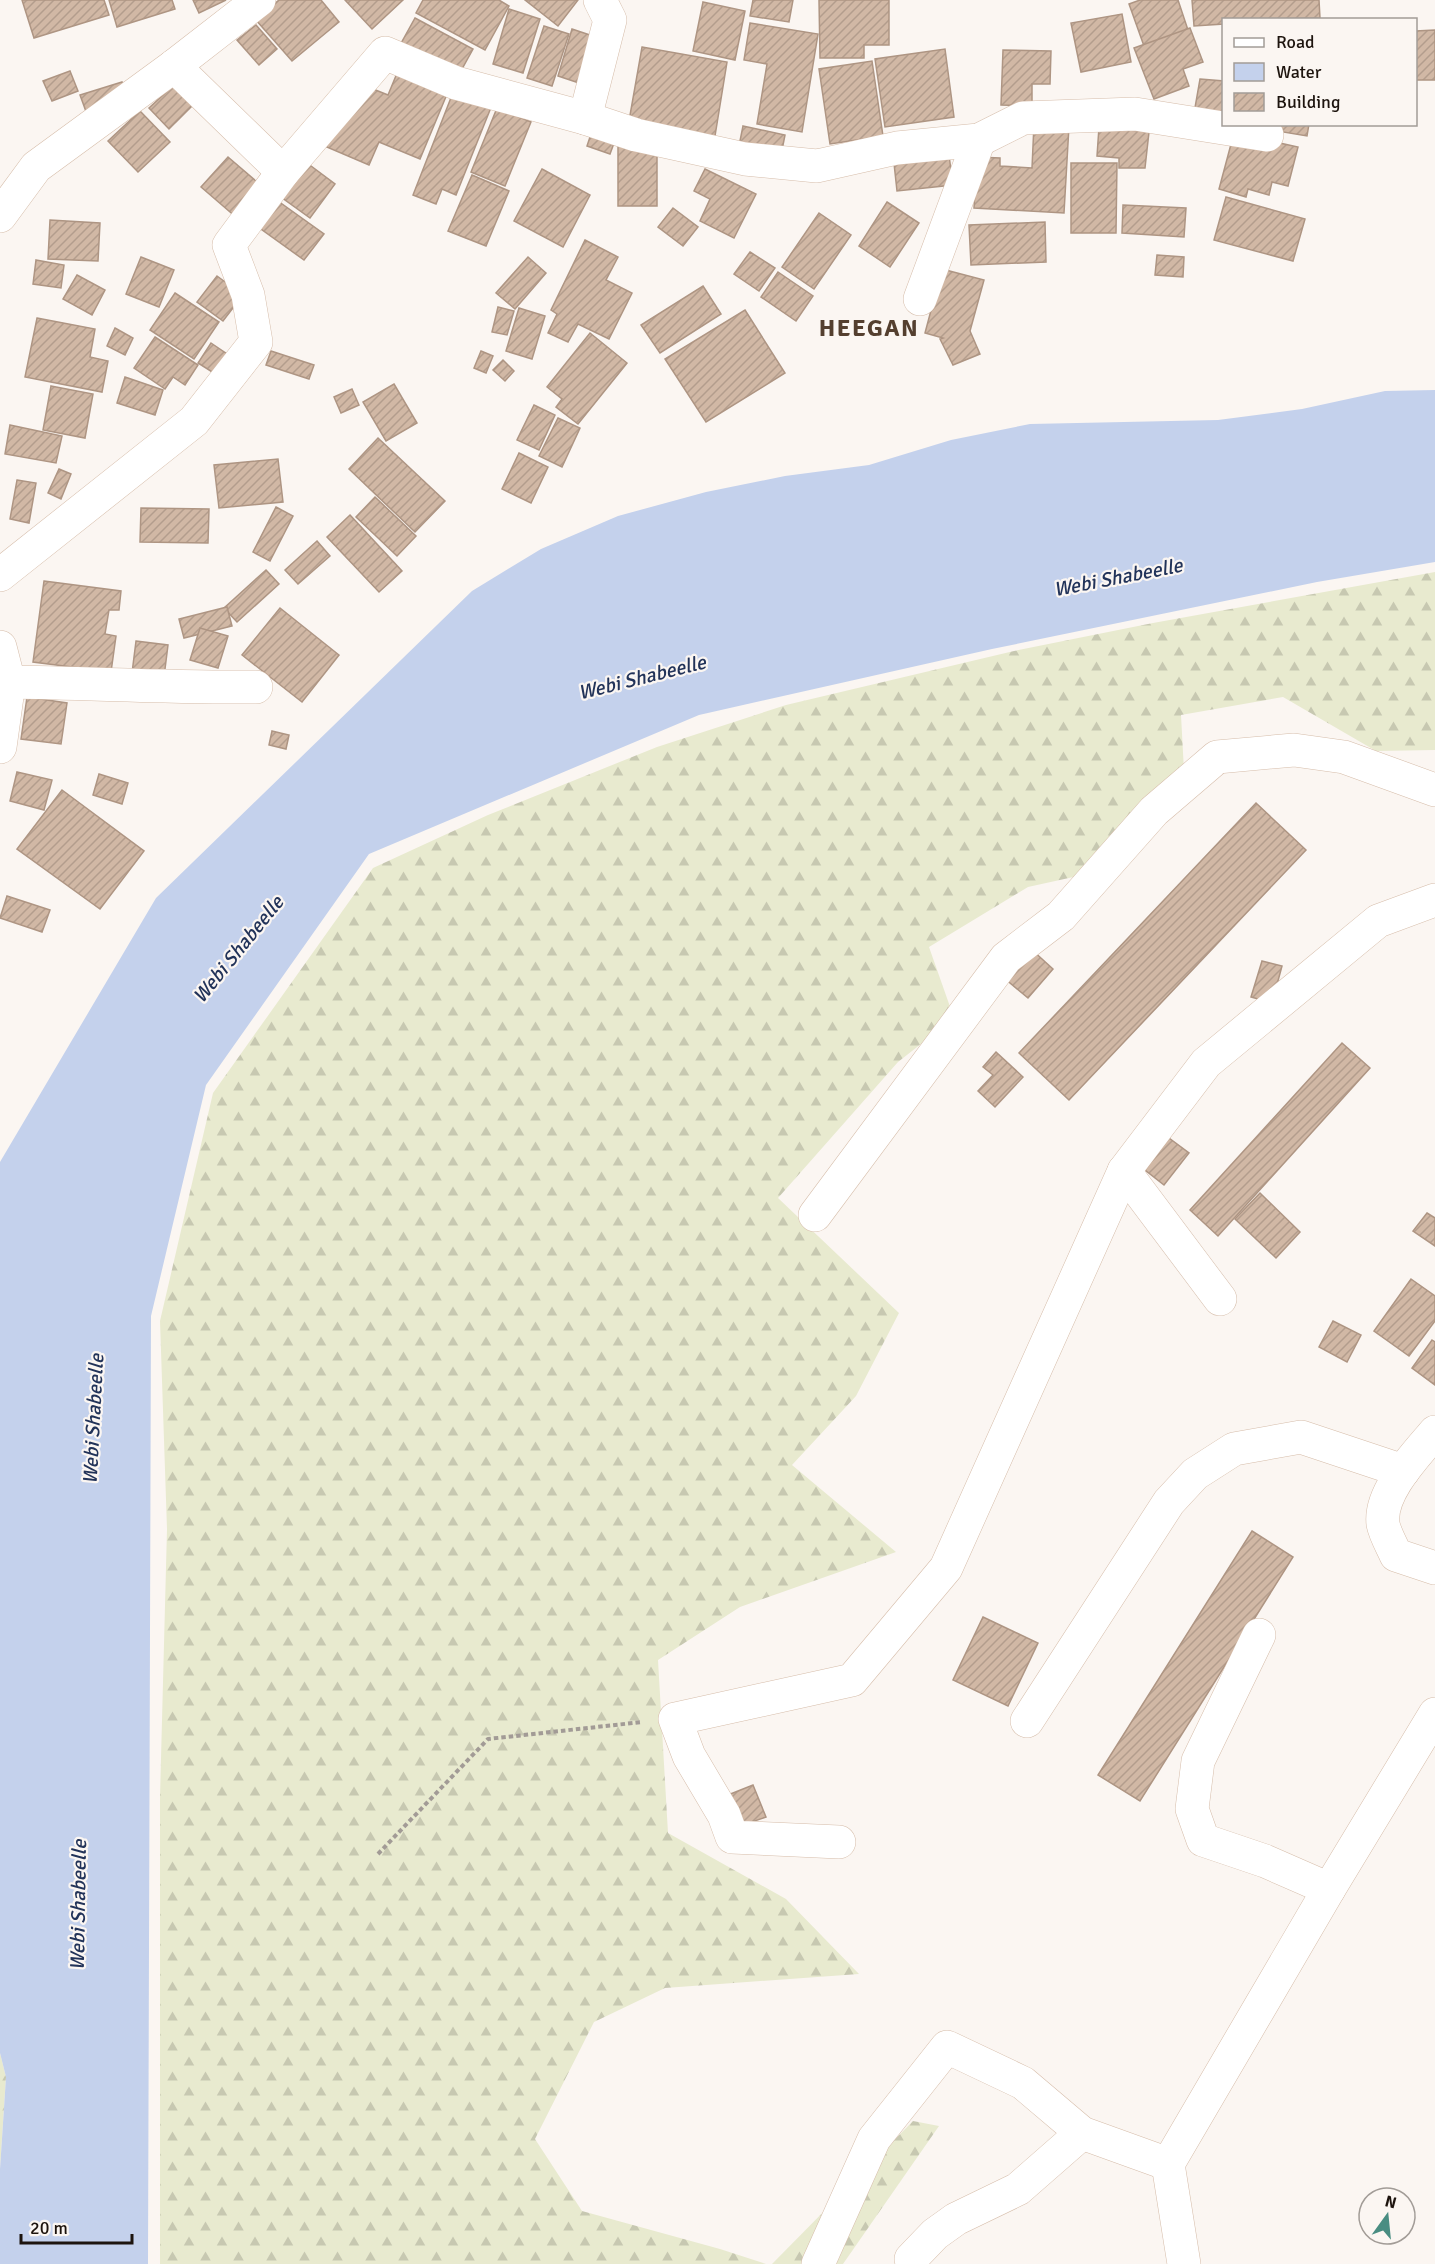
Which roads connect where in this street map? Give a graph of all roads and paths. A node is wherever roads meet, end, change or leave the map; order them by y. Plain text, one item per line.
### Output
1 (258, 0) edge
2 (600, 0) edge
3 (174, 66) junction
4 (585, 118) junction
5 (1267, 135) dead end
6 (979, 140) junction
7 (283, 172) junction
8 (0, 216) edge
9 (920, 299) dead end
10 (0, 575) edge
11 (0, 647) edge
12 (9, 682) junction
13 (256, 687) dead end
14 (0, 747) edge
15 (1435, 790) edge
16 (1435, 900) edge
17 (1124, 1171) junction
18 (815, 1215) dead end
19 (1220, 1299) dead end
20 (1435, 1432) edge
21 (1403, 1471) junction
22 (1435, 1568) edge
23 (1259, 1635) dead end
24 (1435, 1714) edge
25 (675, 1719) junction
26 (1027, 1721) dead end
27 (839, 1842) dead end
28 (378, 1854) dead end
29 (1329, 1889) junction
30 (1082, 2133) junction
31 (1168, 2164) junction
32 (911, 2259) dead end
33 (818, 2264) edge
34 (1184, 2264) edge

1 - 3 street
2 - 4 street
3 - 7 street
3 - 8 street
4 - 6 street
4 - 7 street
5 - 6 street
6 - 9 street
7 - 10 street
11 - 12 street
12 - 13 street
12 - 14 street
15 - 18 street
16 - 17 street
17 - 19 street
17 - 25 street
20 - 21 street
21 - 22 street
21 - 26 street
23 - 29 street
24 - 29 street
25 - 27 street
25 - 28 path
29 - 31 street
30 - 31 street
30 - 32 street
30 - 33 street
31 - 34 street

